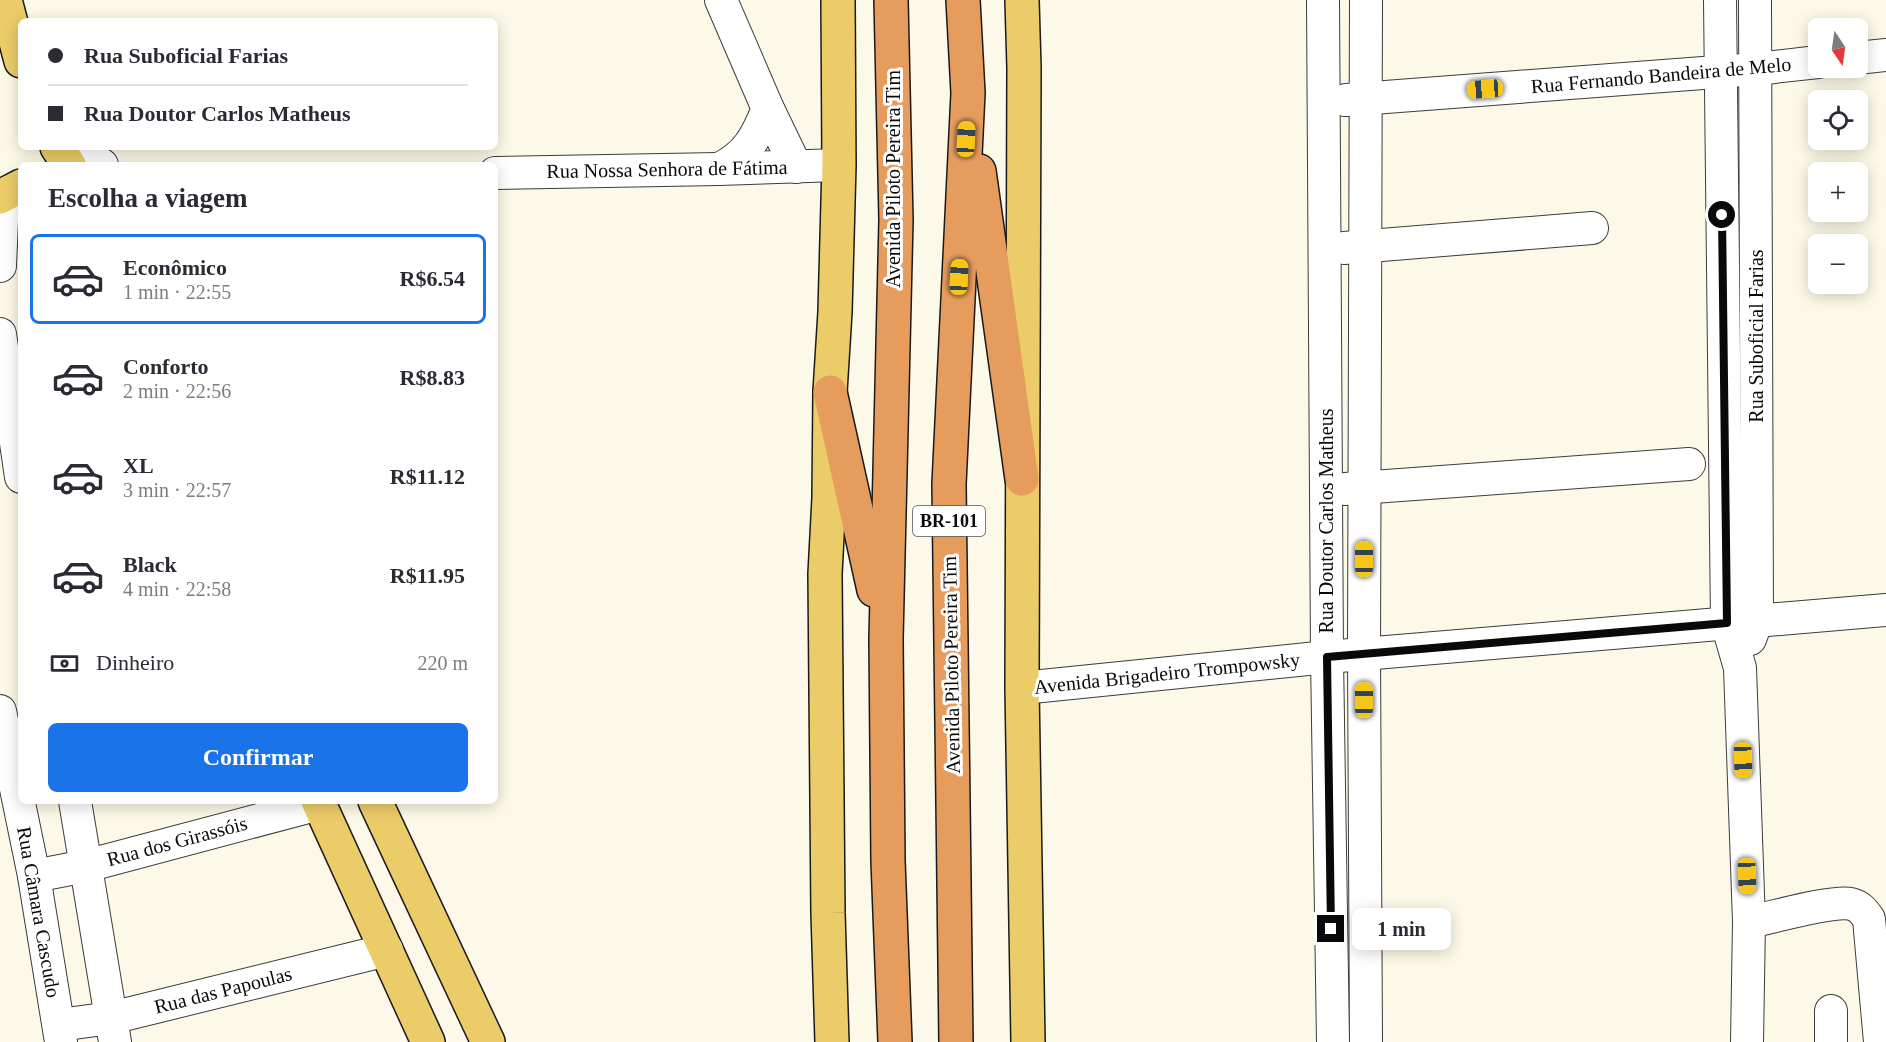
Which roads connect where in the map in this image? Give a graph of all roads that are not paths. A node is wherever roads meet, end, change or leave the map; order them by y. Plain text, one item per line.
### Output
1 (5, 0) edge
2 (721, 0) edge
3 (838, 0) edge
4 (891, 0) edge
5 (963, 0) edge
6 (1022, 0) edge
7 (1323, 0) edge
8 (1366, 0) edge
9 (1720, 0) edge
10 (1755, 0) edge
11 (18, 50) edge
12 (1886, 55) edge
13 (1868, 57) edge
14 (1808, 63) edge
15 (1756, 69) junction
16 (0, 71) edge
17 (1720, 72) junction
18 (18, 80) edge
19 (968, 93) junction
20 (1367, 98) junction
21 (1324, 102) junction
22 (768, 109) junction
23 (80, 150) edge
24 (98, 162) edge
25 (839, 165) junction
26 (796, 167) junction
27 (719, 169) junction
28 (498, 172) edge
29 (12, 194) edge
30 (1592, 228) dead end
31 (1366, 247) junction
32 (1325, 249) junction
33 (0, 266) edge
34 (0, 334) edge
35 (830, 392) junction
36 (18, 457) edge
37 (1689, 464) dead end
38 (1022, 479) junction
39 (1364, 487) junction
40 (1326, 490) junction
41 (1886, 610) edge
42 (1742, 622) junction
43 (885, 639) junction
44 (1364, 654) junction
45 (1327, 657) junction
46 (1022, 688) junction
47 (0, 711) edge
48 (18, 798) edge
49 (19, 804) edge
50 (76, 804) edge
51 (312, 804) edge
52 (320, 804) edge
53 (376, 804) edge
54 (86, 866) junction
55 (34, 876) junction
56 (1749, 922) junction
57 (387, 950) junction
58 (1831, 1011) dead end
59 (113, 1030) edge
60 (60, 1034) edge
61 (428, 1042) edge
62 (488, 1042) edge
63 (832, 1042) edge
64 (895, 1042) edge
65 (956, 1042) edge
66 (1028, 1042) edge
67 (1333, 1042) edge
68 (1366, 1042) edge
69 (1747, 1042) edge
70 (1831, 1042) edge
71 (1880, 1042) edge

1 - 11 main road
2 - 22 street
3 - 25 main road
4 - 43 highway, Avenida Piloto Pereira Tim / BR-101
5 - 19 highway, Avenida Piloto Pereira Tim / BR-101
6 - 38 main road
7 - 21 street, Rua Doutor Carlos Matheus
8 - 20 street, Rua Doutor Carlos Matheus
9 - 17 street, Rua Suboficial Farias
10 - 15 street, Rua Suboficial Farias
12 - 13 street
14 - 15 street, Rua Fernando Bandeira de Melo
15 - 17 street, Rua Fernando Bandeira de Melo
15 - 42 street, Rua Suboficial Farias
16 - 18 main road
17 - 20 street, Rua Fernando Bandeira de Melo
17 - 42 street, Rua Suboficial Farias
19 - 38 highway
19 - 65 highway, Avenida Piloto Pereira Tim / BR-101
20 - 21 street, Rua Fernando Bandeira de Melo
20 - 31 street, Rua Doutor Carlos Matheus
21 - 32 street, Rua Doutor Carlos Matheus
22 - 26 street
22 - 27 street
23 - 24 street
25 - 26 street, Rua Nossa Senhora de Fátima
25 - 35 main road
26 - 27 street, Rua Nossa Senhora de Fátima
27 - 28 street, Rua Nossa Senhora de Fátima
29 - 33 street
30 - 31 street
31 - 32 street
31 - 39 street, Rua Doutor Carlos Matheus
32 - 40 street, Rua Doutor Carlos Matheus
34 - 36 street
35 - 43 highway
35 - 63 main road
37 - 39 street
38 - 46 main road
39 - 40 street
39 - 44 street, Rua Doutor Carlos Matheus
40 - 45 street, Rua Doutor Carlos Matheus
41 - 42 street, Avenida Brigadeiro Trompowsky
42 - 44 street, Avenida Brigadeiro Trompowsky
42 - 56 street, Rua Suboficial Farias
43 - 64 highway, Avenida Piloto Pereira Tim / BR-101
44 - 45 street, Avenida Brigadeiro Trompowsky
44 - 68 street, Rua Doutor Carlos Matheus
45 - 46 street, Avenida Brigadeiro Trompowsky
45 - 67 street, Rua Doutor Carlos Matheus
46 - 66 main road
47 - 48 street, Rua Câmara Cascudo
49 - 55 street, Rua Câmara Cascudo
50 - 54 street
51 - 54 street, Rua dos Girassóis
52 - 57 main road
53 - 62 main road
54 - 55 street, Rua dos Girassóis
54 - 59 street
55 - 60 street, Rua Câmara Cascudo
56 - 69 street, Rua Suboficial Farias
56 - 71 street
57 - 59 street, Rua das Papoulas
57 - 61 main road
58 - 70 street
59 - 60 street, Rua das Papoulas

